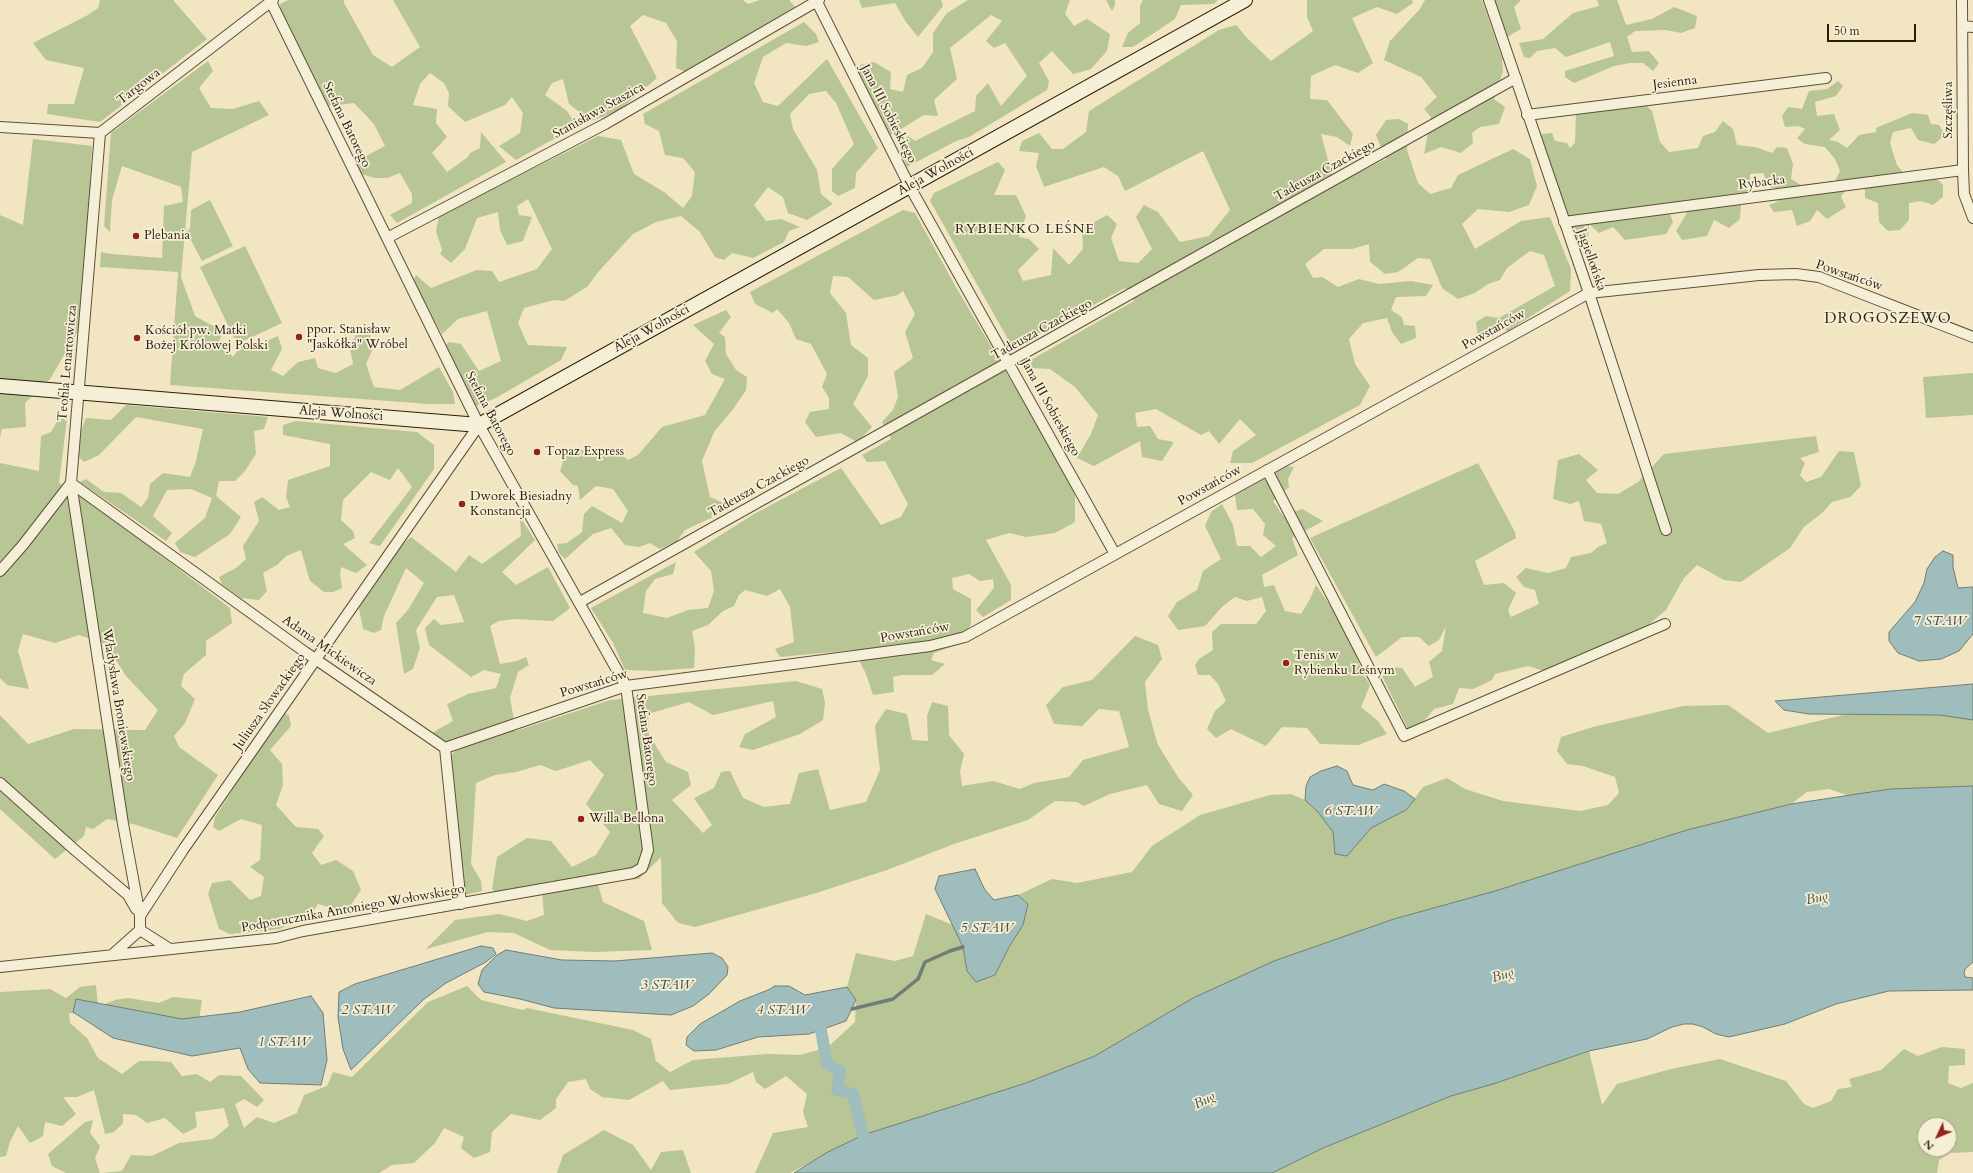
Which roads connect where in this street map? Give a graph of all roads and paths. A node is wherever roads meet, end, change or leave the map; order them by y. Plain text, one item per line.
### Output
1 (271, 0) edge
2 (817, 0) edge
3 (1245, 0) edge
4 (1489, 0) edge
5 (1962, 0) edge
6 (1962, 26) junction
7 (1973, 27) edge
8 (1516, 78) junction
9 (1826, 78) dead end
10 (1527, 115) junction
11 (0, 127) edge
12 (100, 133) junction
13 (1963, 170) junction
14 (910, 187) junction
15 (1973, 218) edge
16 (1564, 222) junction
17 (387, 238) junction
18 (1589, 293) junction
19 (1973, 337) edge
20 (1010, 363) junction
21 (0, 386) edge
22 (78, 392) junction
23 (479, 425) junction
24 (1267, 470) junction
25 (71, 483) junction
26 (1666, 530) dead end
27 (1115, 554) junction
28 (0, 571) edge
29 (580, 602) junction
30 (1665, 624) dead end
31 (316, 658) junction
32 (626, 686) junction
33 (445, 748) junction
34 (0, 783) edge
35 (648, 850) joint
36 (461, 904) junction
37 (140, 916) junction
38 (140, 930) junction
39 (170, 949) junction
40 (112, 955) junction
41 (0, 967) edge

1 - 12 street, Targowa
1 - 17 street, Stefana Batorego
2 - 14 street, Jana III Sobieskiego
2 - 17 street, Stanisława Staszica
3 - 14 street, Aleja Wolności
4 - 8 street, Jagiellońska
5 - 6 street, Szczęśliwa
6 - 7 street
6 - 13 street, Szczęśliwa
8 - 10 street, Jagiellońska
8 - 20 street, Tadeusza Czackiego
9 - 10 street, Jesienna
10 - 16 street, Jagiellońska
11 - 12 street
12 - 22 street, Teofila Lenartowicza
13 - 15 street, Szczęśliwa
13 - 16 street, Rybacka
14 - 20 street, Jana III Sobieskiego
14 - 23 street, Aleja Wolności
16 - 18 street, Jagiellońska
17 - 23 street, Stefana Batorego
18 - 19 street, Powstańców
18 - 24 street, Powstańców
18 - 26 street, Jagiellońska
20 - 27 street, Jana III Sobieskiego
20 - 29 street, Tadeusza Czackiego
21 - 22 street, Aleja Wolności
22 - 23 street, Aleja Wolności
22 - 25 street, Teofila Lenartowicza
23 - 29 street, Stefana Batorego
23 - 31 street, Juliusza Słowackiego
24 - 27 street, Powstańców
24 - 30 street
25 - 28 street
25 - 31 street, Adama Mickiewicza
25 - 37 street, Władysława Broniewskiego
27 - 32 street, Powstańców
29 - 32 street, Stefana Batorego
31 - 33 street, Adama Mickiewicza
31 - 37 street, Juliusza Słowackiego
32 - 33 street, Powstańców
32 - 35 street, Stefana Batorego
33 - 36 street
34 - 37 street
35 - 36 street, Podporucznika Antoniego Wołowskiego
36 - 39 street, Podporucznika Antoniego Wołowskiego
37 - 38 street, Władysława Broniewskiego
38 - 39 street
38 - 40 street
39 - 40 street, Podporucznika Antoniego Wołowskiego
40 - 41 street, Podporucznika Antoniego Wołowskiego

